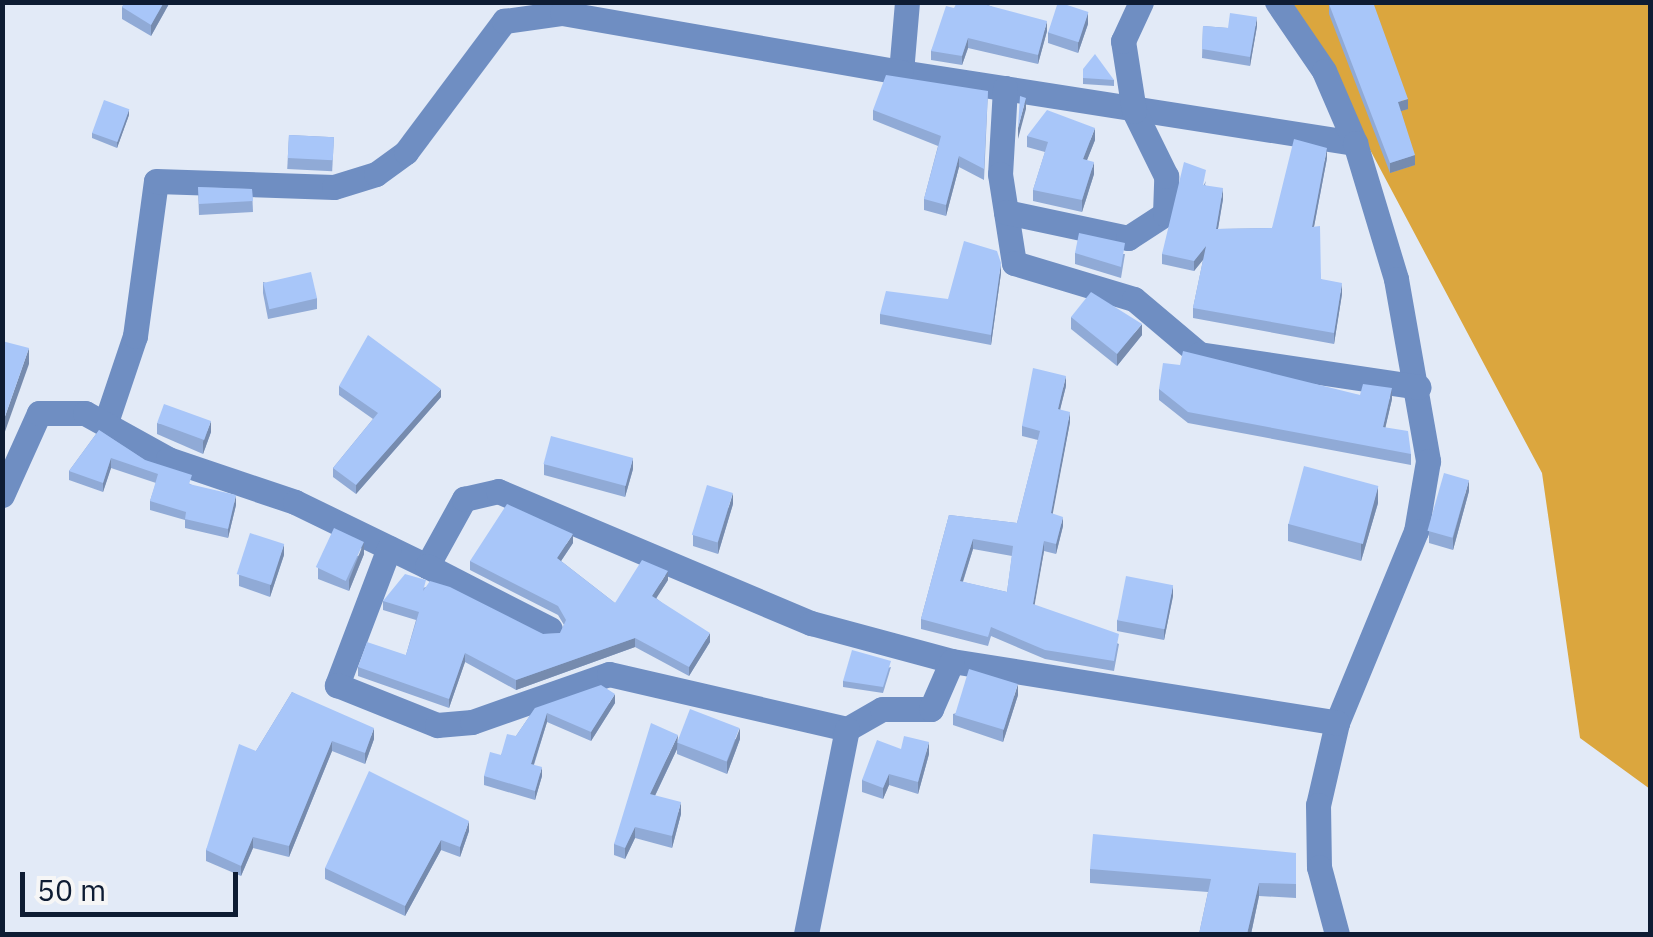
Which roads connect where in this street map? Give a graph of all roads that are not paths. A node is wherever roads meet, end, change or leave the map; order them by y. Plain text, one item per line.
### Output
1 (907, 2) edge
2 (1141, 2) edge
3 (1277, 2) edge
4 (900, 72) junction
5 (1005, 88) junction
6 (1134, 112) junction
7 (1354, 143) junction
8 (1006, 212) junction
9 (1420, 388) junction
10 (106, 422) junction
11 (2, 495) edge
12 (389, 548) junction
13 (427, 566) junction
14 (550, 629) edge
15 (952, 660) junction
16 (1337, 724) junction
17 (847, 729) junction
18 (806, 934) edge
19 (1337, 934) edge

1 - 4 street
2 - 6 street
3 - 7 street
4 - 5 street
4 - 10 street
5 - 6 street
5 - 8 street
6 - 7 street
6 - 8 street
7 - 9 street
8 - 9 street
9 - 16 street
10 - 11 street
10 - 12 street
12 - 13 street
12 - 17 street
13 - 14 street
13 - 15 street
15 - 16 street
15 - 17 street
16 - 19 street
17 - 18 street

